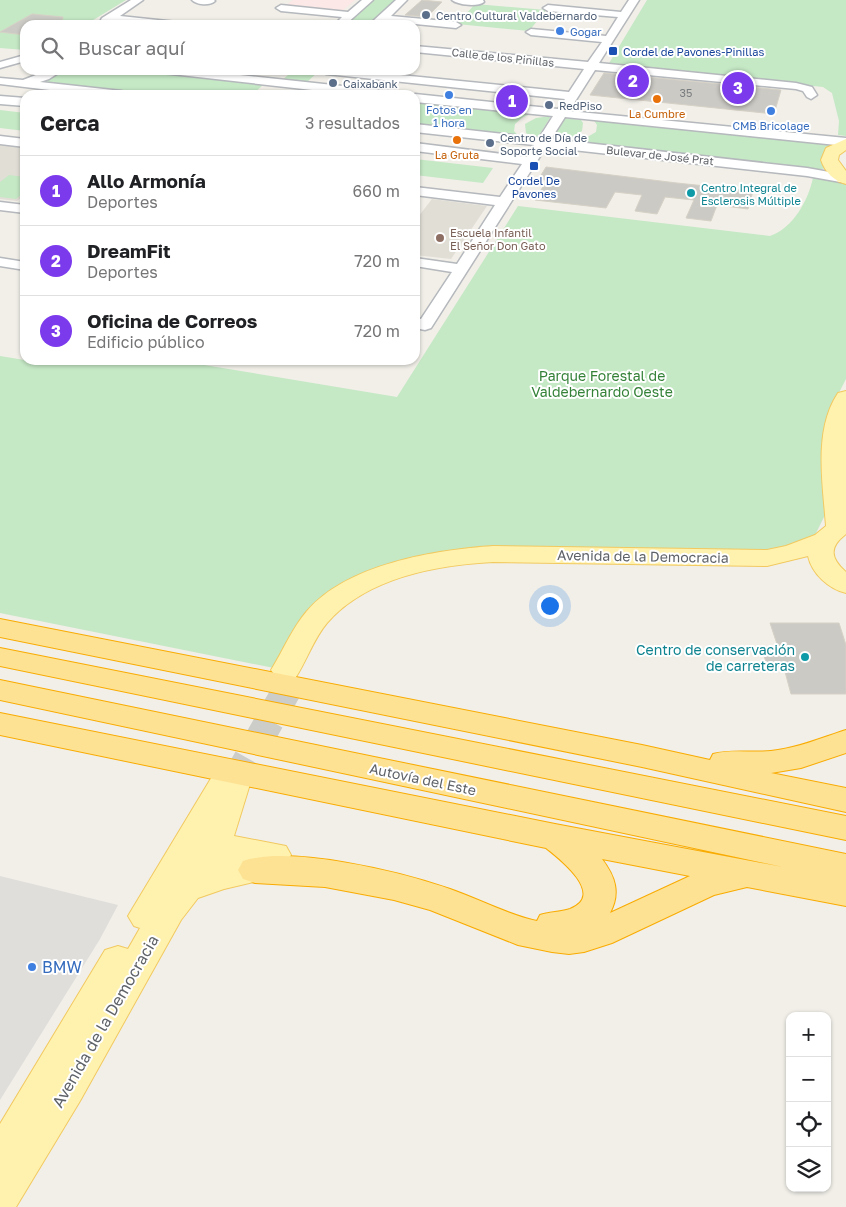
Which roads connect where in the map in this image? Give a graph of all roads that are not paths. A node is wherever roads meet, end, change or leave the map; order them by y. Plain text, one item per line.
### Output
1 (138, 0) edge
2 (197, 0) edge
3 (368, 0) edge
4 (402, 0) edge
5 (457, 0) edge
6 (634, 0) edge
7 (210, 1) dead end
8 (479, 2) dead end
9 (281, 8) dead end
10 (548, 8) dead end
11 (351, 15) junction
12 (624, 15) junction
13 (109, 18) junction
14 (106, 20) edge
15 (128, 20) edge
16 (346, 20) edge
17 (380, 20) edge
18 (420, 23) edge
19 (456, 25) dead end
20 (531, 32) dead end
21 (609, 39) junction
22 (420, 49) edge
23 (0, 53) edge
24 (20, 56) edge
25 (20, 59) edge
26 (0, 65) edge
27 (591, 66) junction
28 (20, 75) edge
29 (48, 75) edge
30 (208, 75) edge
31 (282, 75) edge
32 (321, 75) edge
33 (373, 75) edge
34 (273, 82) junction
35 (7, 83) edge
36 (74, 90) edge
37 (264, 90) edge
38 (301, 90) edge
39 (305, 90) edge
40 (572, 96) junction
41 (420, 99) edge
42 (0, 100) edge
43 (20, 102) edge
44 (547, 112) junction
45 (561, 113) junction
46 (580, 115) junction
47 (420, 129) edge
48 (0, 140) edge
49 (526, 140) junction
50 (20, 142) edge
51 (542, 142) junction
52 (846, 143) edge
53 (558, 144) junction
54 (420, 148) edge
55 (530, 161) junction
56 (846, 179) edge
57 (420, 191) edge
58 (504, 202) junction
59 (420, 263) edge
60 (461, 269) junction
61 (420, 324) edge
62 (846, 398) edge
63 (836, 531) edge
64 (767, 558) junction
65 (839, 580) edge
66 (0, 628) edge
67 (0, 647) edge
68 (0, 657) edge
69 (291, 671) tunnel mouth
70 (146, 686) junction
71 (0, 690) edge
72 (0, 724) edge
73 (846, 741) edge
74 (642, 756) junction
75 (227, 789) junction
76 (846, 800) edge
77 (846, 828) edge
78 (556, 837) junction
79 (214, 849) junction
80 (264, 863) junction
81 (846, 867) edge
82 (751, 874) junction
83 (188, 888) junction
84 (846, 892) edge
85 (103, 984) junction
86 (0, 1161) edge
87 (0, 1196) edge

1 - 13 street
2 - 7 street
3 - 11 street
4 - 17 street
5 - 8 street
6 - 12 street
9 - 11 street
10 - 12 street
11 - 16 street
12 - 21 street
13 - 14 street
13 - 15 street
18 - 19 street
20 - 21 street
21 - 27 street
22 - 27 street, Calle de los Pinillas
23 - 24 street
25 - 26 street
27 - 27 street, Calle de los Pinillas
27 - 40 street
28 - 35 street
29 - 35 street
30 - 34 street
31 - 34 street
32 - 39 street
33 - 40 street
34 - 37 street
34 - 38 street
35 - 36 street
40 - 45 street
41 - 44 street
42 - 43 street
44 - 45 street
44 - 49 street
45 - 46 street
45 - 51 street
46 - 52 street
46 - 53 street
47 - 49 street, Bulevar de José Prat
48 - 50 street
49 - 51 street, Bulevar de José Prat
51 - 53 street, Bulevar de José Prat
51 - 55 street
52 - 56 main road
53 - 56 street, Bulevar de José Prat
54 - 55 street
55 - 58 street
57 - 58 street
58 - 60 street
59 - 60 street
60 - 61 street
62 - 63 main road
63 - 64 main road, Avenida de la Democracia
63 - 65 main road
64 - 65 main road, Avenida de la Democracia
64 - 69 main road, Avenida de la Democracia
66 - 74 highway
67 - 70 highway
68 - 70 highway
70 - 77 highway
71 - 81 highway, Autovía del Este
72 - 78 highway
73 - 74 highway
74 - 76 highway
75 - 79 main road, Avenida de la Democracia
75 - 80 main road
75 - 85 main road, Avenida de la Democracia
78 - 80 highway
78 - 82 highway
79 - 80 main road
79 - 83 main road, Avenida de la Democracia
79 - 85 main road, Avenida de la Democracia
80 - 82 highway
80 - 83 main road
82 - 84 highway
83 - 87 main road, Avenida de la Democracia
85 - 86 main road, Avenida de la Democracia

